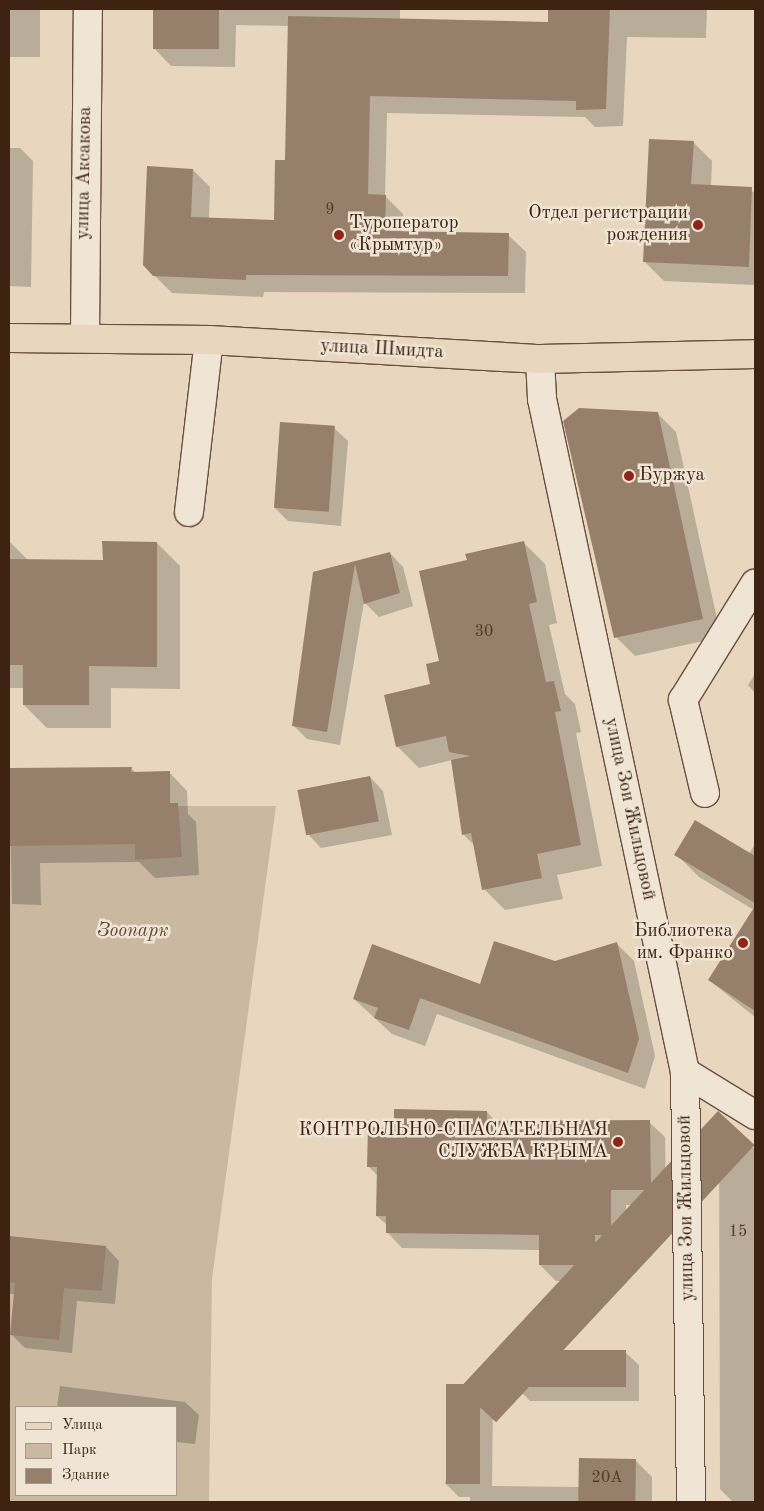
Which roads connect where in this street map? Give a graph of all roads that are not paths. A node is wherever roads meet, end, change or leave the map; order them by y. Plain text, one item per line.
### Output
1 (88, 9) edge
2 (84, 337) junction
3 (9, 338) edge
4 (208, 340) junction
5 (755, 354) edge
6 (540, 359) junction
7 (189, 512) dead end
8 (755, 584) edge
9 (705, 793) dead end
10 (685, 1072) junction
11 (755, 1115) edge
12 (691, 1502) edge

1 - 2 street, улица Аксакова
2 - 3 main road, улица Шмидта
2 - 4 main road, улица Шмидта
4 - 6 main road, улица Шмидта
4 - 7 street
5 - 6 main road, улица Шмидта
6 - 10 street, улица Зои Жильцовой
8 - 9 street
10 - 11 street
10 - 12 street, улица Зои Жильцовой

